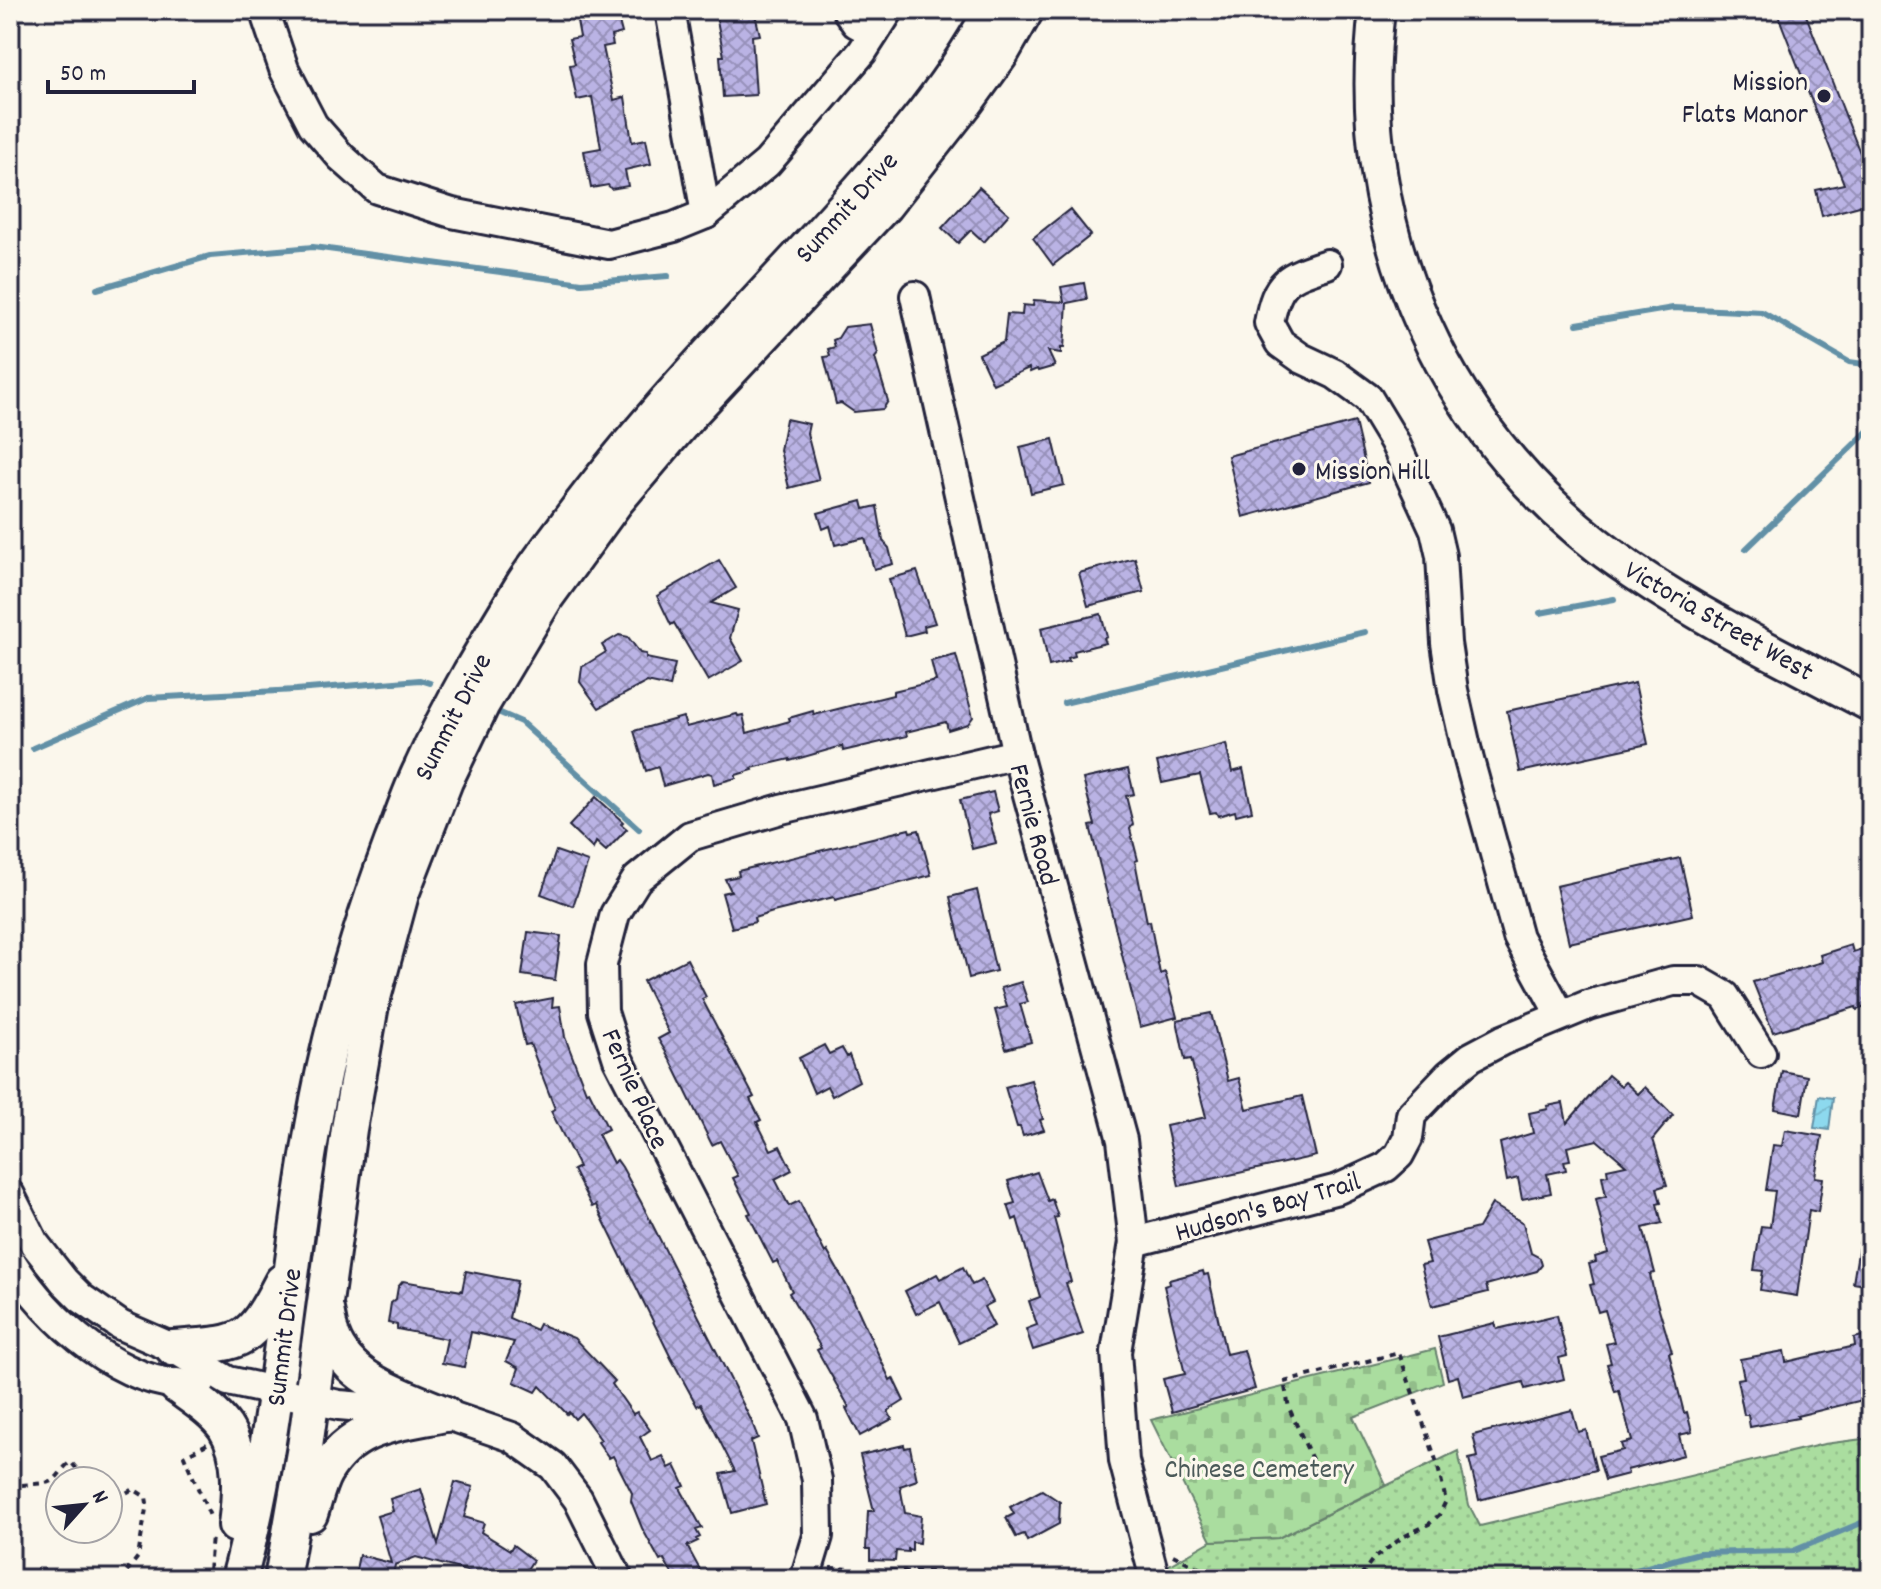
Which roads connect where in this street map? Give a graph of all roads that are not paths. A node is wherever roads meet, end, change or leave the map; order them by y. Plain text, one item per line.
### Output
1 (264, 10) edge
2 (670, 10) edge
3 (847, 10) edge
4 (992, 10) edge
5 (1026, 10) edge
6 (1377, 10) edge
7 (1401, 10) edge
8 (881, 22) edge
9 (706, 214) junction
10 (1327, 264) dead end
11 (915, 296) dead end
12 (1871, 679) edge
13 (1871, 704) edge
14 (1017, 754) junction
15 (1560, 1014) junction
16 (1761, 1053) dead end
17 (10, 1195) edge
18 (1134, 1242) junction
19 (10, 1260) edge
20 (292, 1264) junction
21 (324, 1302) junction
22 (173, 1348) junction
23 (228, 1381) junction
24 (177, 1386) junction
25 (276, 1392) junction
26 (312, 1400) junction
27 (445, 1414) junction
28 (1152, 1566) edge
29 (806, 1573) edge
30 (227, 1576) edge
31 (282, 1579) edge
32 (289, 1579) edge
33 (618, 1579) edge

1 - 9 street
2 - 9 street
3 - 8 street
4 - 20 main road, Summit Drive
5 - 21 main road, Summit Drive
6 - 13 main road, Victoria Street West
7 - 12 main road, Victoria Street West
8 - 9 street
10 - 15 street
11 - 14 street, Fernie Road
14 - 18 street, Fernie Road
14 - 29 street, Fernie Place
15 - 16 street
15 - 18 street, Hudson's Bay Trail
17 - 22 street
18 - 28 street, Fernie Road
19 - 24 street
20 - 22 main road
20 - 25 main road, Summit Drive
21 - 26 main road, Summit Drive
21 - 27 main road
22 - 23 street
23 - 24 street
23 - 25 street
24 - 30 main road
25 - 26 street
25 - 30 main road, Summit Drive
26 - 27 street
26 - 31 main road, Summit Drive
27 - 32 main road
27 - 33 street

